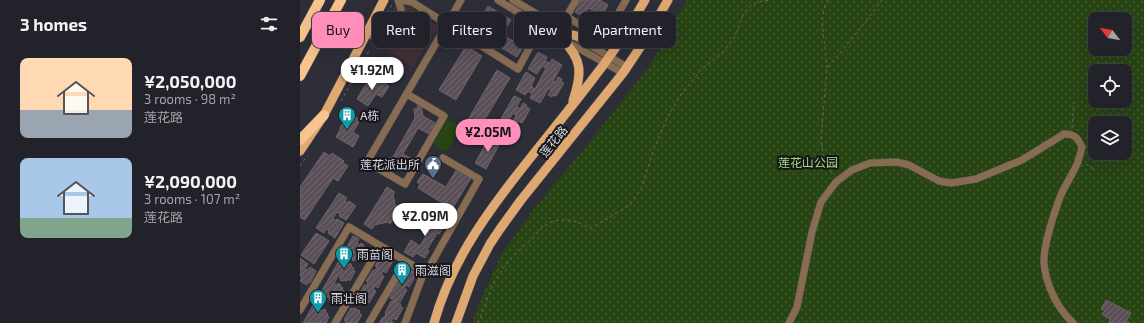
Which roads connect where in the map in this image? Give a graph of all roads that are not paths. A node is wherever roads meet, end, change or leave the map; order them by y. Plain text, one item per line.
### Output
1 (320, 0) edge
2 (341, 0) edge
3 (461, 0) edge
4 (498, 0) edge
5 (513, 0) edge
6 (576, 0) edge
7 (626, 0) edge
8 (645, 0) edge
9 (668, 0) edge
10 (394, 1) edge
11 (454, 12) edge
12 (518, 12) edge
13 (533, 12) edge
14 (570, 12) edge
15 (638, 12) edge
16 (438, 19) edge
17 (571, 19) edge
18 (366, 34) junction
19 (573, 35) joint
20 (300, 37) edge
21 (579, 37) edge
22 (438, 38) edge
23 (571, 42) edge
24 (484, 48) edge
25 (530, 48) edge
26 (570, 48) edge
27 (616, 48) edge
28 (608, 60) junction
29 (625, 70) junction
30 (300, 76) edge
31 (407, 94) junction
32 (571, 107) junction
33 (324, 115) junction
34 (300, 140) edge
35 (300, 151) edge
36 (443, 158) dead end
37 (380, 247) junction
38 (405, 262) junction
39 (451, 276) junction
40 (300, 310) edge
41 (335, 323) edge
42 (369, 323) edge
43 (405, 323) edge
44 (434, 323) edge
45 (456, 323) edge
46 (788, 323) edge
47 (1072, 323) edge

1 - 20 highway
2 - 30 highway
3 - 11 street
4 - 12 street
5 - 13 street
6 - 14 street
7 - 17 street
8 - 15 main road, 莲花路
9 - 29 main road, 莲花路
10 - 16 street
10 - 18 main road
10 - 18 street
18 - 33 main road
19 - 21 main road
19 - 28 street
22 - 31 street
23 - 28 street
24 - 25 street
26 - 32 main road
27 - 28 main road, 莲花路
28 - 29 street
28 - 32 main road, 莲花路
29 - 45 main road, 莲花路
31 - 31 street
32 - 39 main road, 莲花路
33 - 34 highway
33 - 35 main road
36 - 39 street
37 - 38 street
37 - 40 street
37 - 41 street
38 - 42 street
38 - 43 street
39 - 44 main road, 莲花路
46 - 47 street

